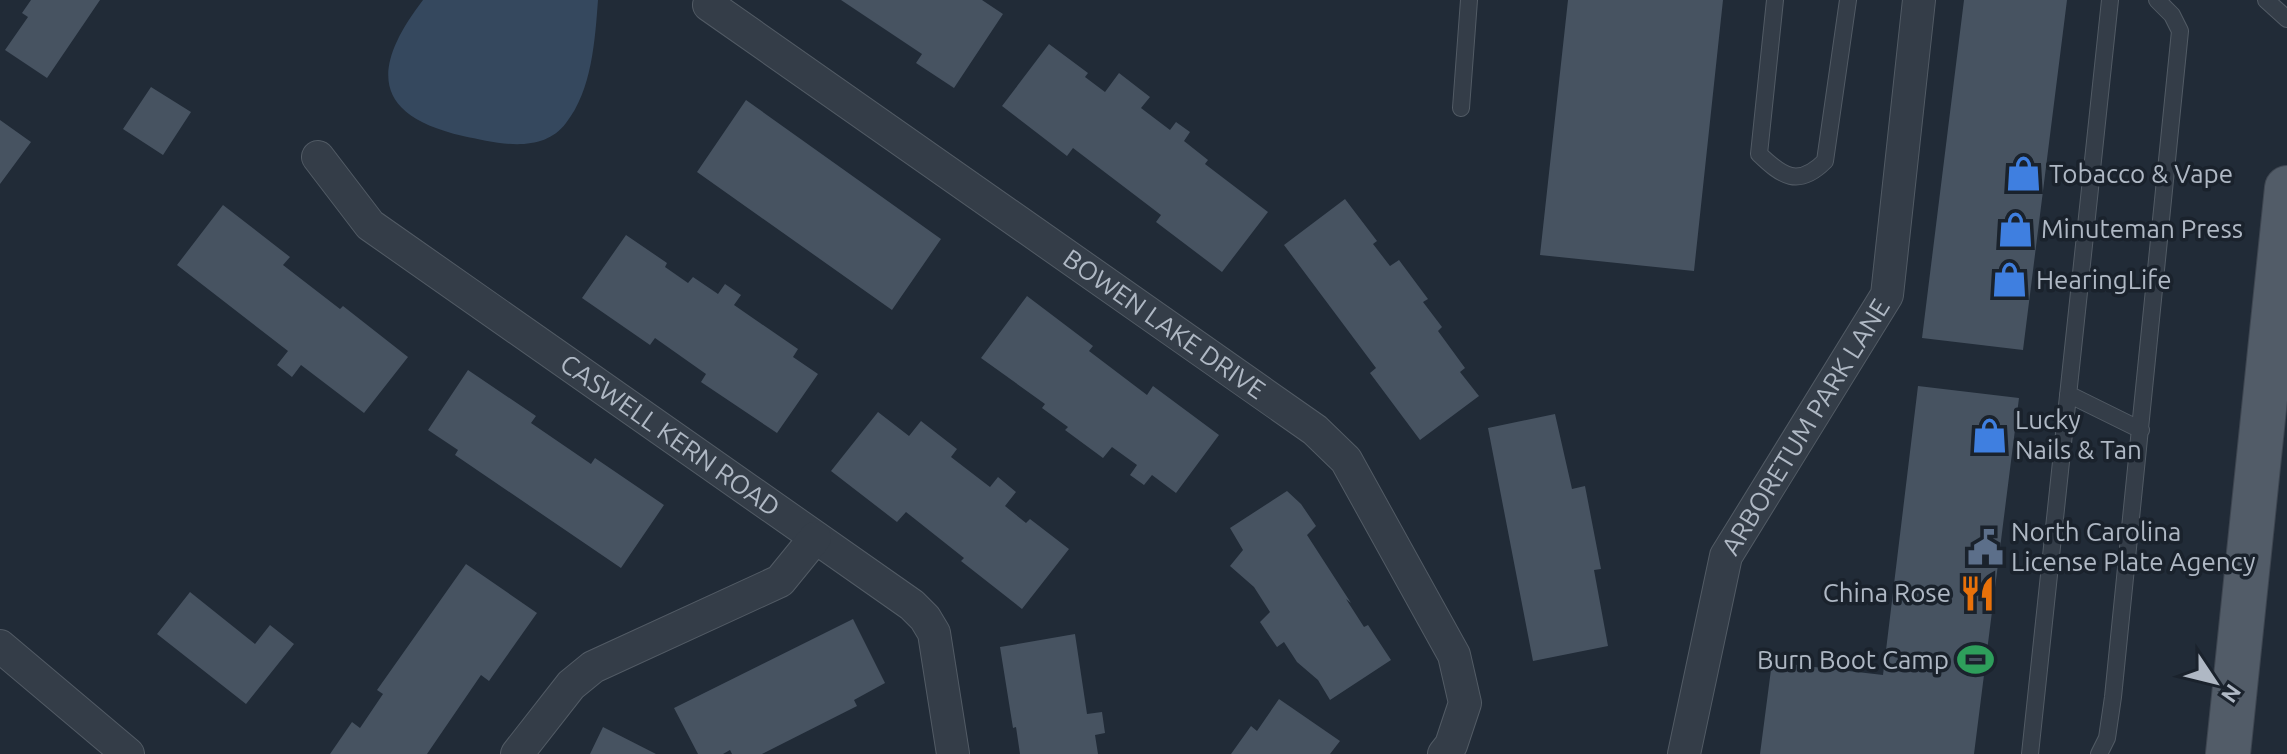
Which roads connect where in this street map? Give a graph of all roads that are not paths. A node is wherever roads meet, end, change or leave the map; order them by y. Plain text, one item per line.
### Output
1 (1469, 0) edge
2 (1775, 0) edge
3 (1848, 0) edge
4 (1919, 0) edge
5 (2110, 0) edge
6 (2157, 0) edge
7 (2266, 0) edge
8 (709, 5) dead end
9 (2287, 19) edge
10 (1461, 108) dead end
11 (318, 157) dead end
12 (2286, 202) edge
13 (2068, 394) junction
14 (2141, 430) junction
15 (815, 538) junction
16 (0, 646) edge
17 (128, 754) edge
18 (517, 754) edge
19 (953, 754) edge
20 (1444, 754) edge
21 (1684, 754) edge
22 (2030, 754) edge
23 (2099, 754) edge
24 (2228, 754) edge

1 - 10 lane
2 - 3 lane
4 - 21 street, ARBORETUM PARK LANE
5 - 13 lane
6 - 14 lane
7 - 9 lane
8 - 20 street, BOWEN LAKE DRIVE
11 - 15 street, CASWELL KERN ROAD
12 - 24 main road
13 - 14 lane
13 - 22 lane
14 - 23 lane
15 - 18 street
15 - 19 street, CASWELL KERN ROAD
16 - 17 street

